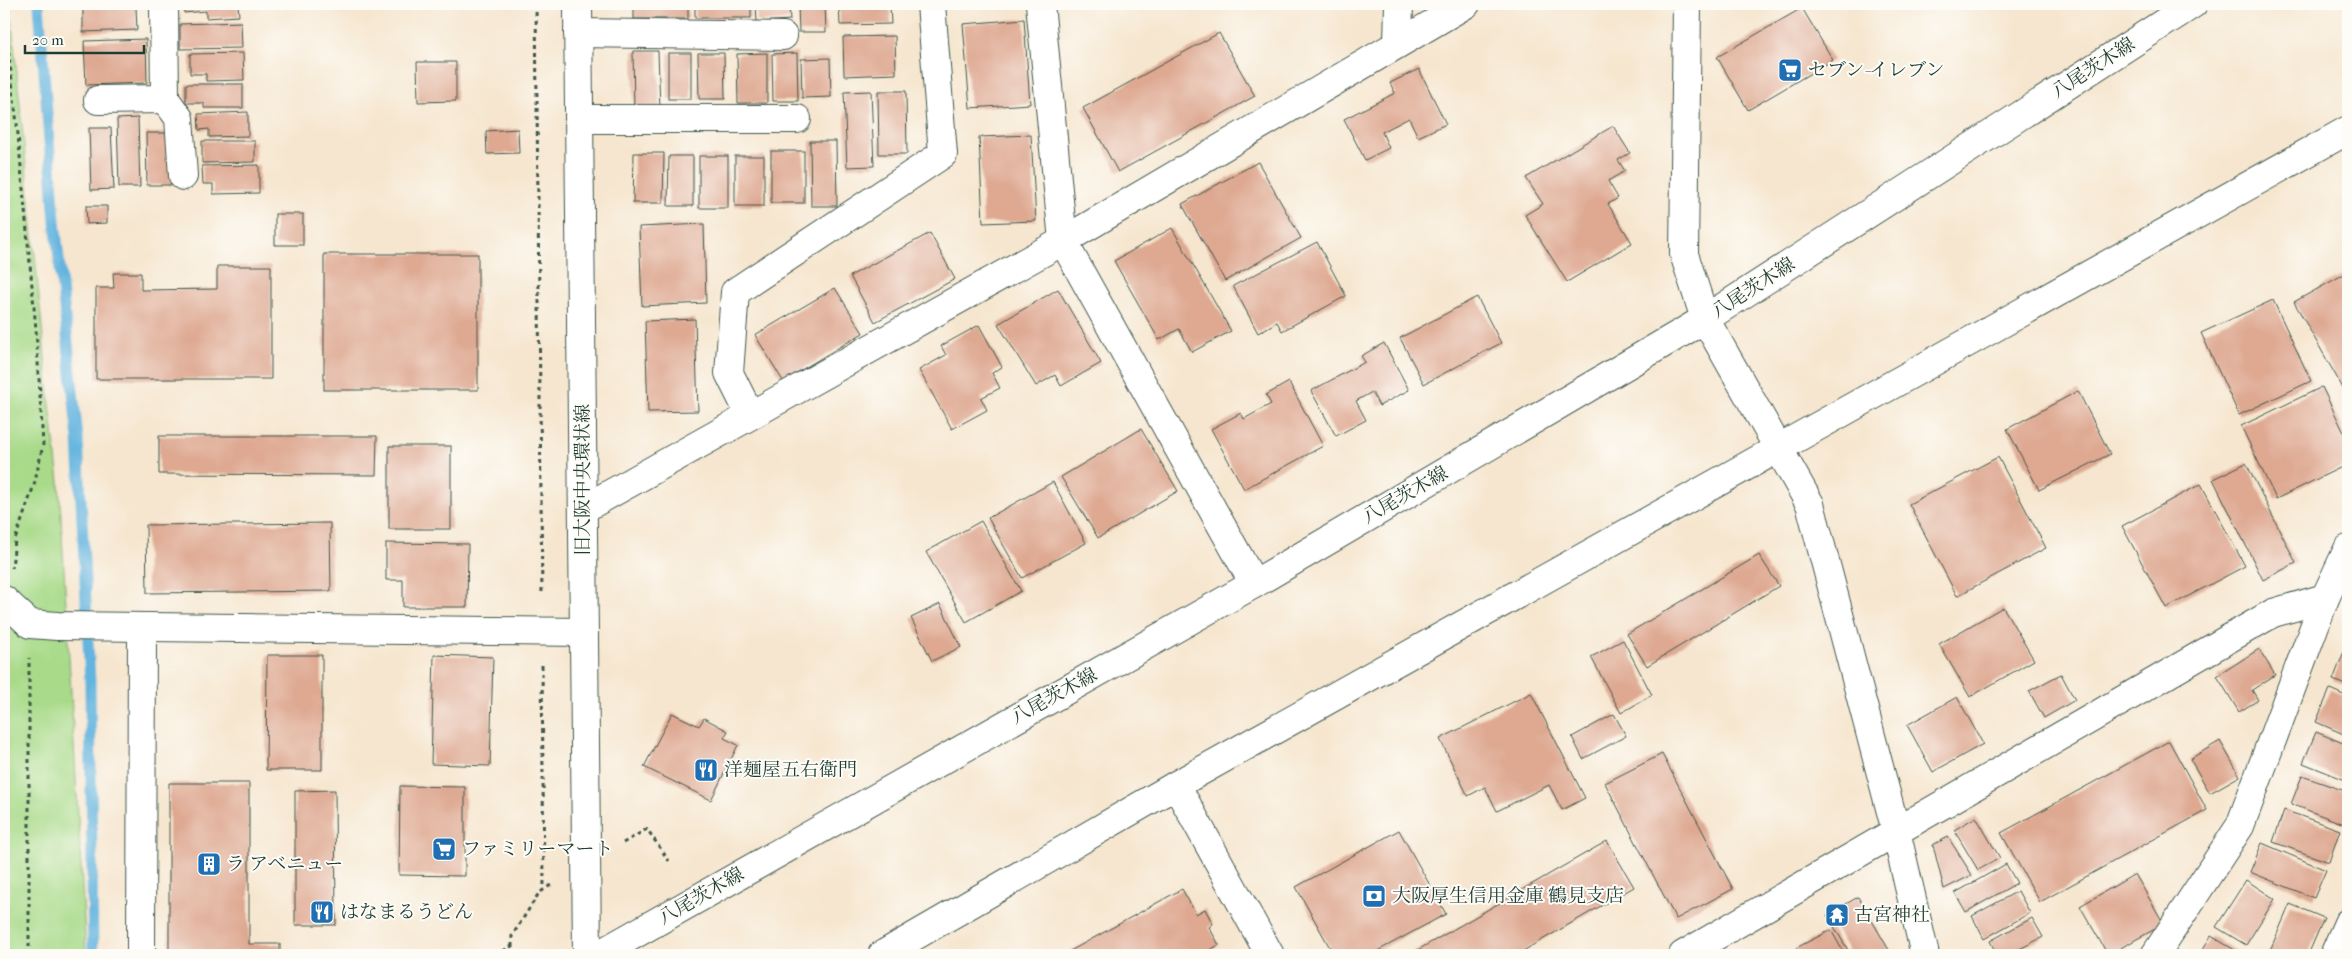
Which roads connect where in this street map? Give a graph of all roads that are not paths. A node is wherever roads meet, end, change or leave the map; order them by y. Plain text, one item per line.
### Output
1 (164, 4) edge
2 (578, 4) edge
3 (931, 4) edge
4 (1040, 4) edge
5 (1399, 4) edge
6 (1466, 4) edge
7 (1687, 4) edge
8 (2193, 4) edge
9 (578, 33) junction
10 (783, 36) dead end
11 (1398, 43) junction
12 (165, 99) junction
13 (98, 100) dead end
14 (579, 119) junction
15 (797, 119) dead end
16 (2348, 130) edge
17 (183, 176) dead end
18 (1064, 241) junction
19 (1705, 319) junction
20 (750, 415) junction
21 (1778, 447) junction
22 (583, 509) junction
23 (2348, 549) edge
24 (1254, 584) junction
25 (2325, 598) junction
26 (6, 602) edge
27 (130, 628) junction
28 (583, 632) junction
29 (1176, 785) junction
30 (1896, 831) junction
31 (2348, 923) edge
32 (141, 955) edge
33 (587, 955) edge
34 (598, 955) edge
35 (882, 955) edge
36 (1270, 955) edge
37 (1683, 955) edge
38 (1925, 955) edge
39 (2155, 955) edge
40 (2334, 955) edge

1 - 12 street
2 - 9 street, 旧大阪中央環状線
3 - 20 street
4 - 18 street
5 - 11 street
6 - 11 street
7 - 19 street
8 - 19 street, 八尾茨木線
9 - 10 street
9 - 14 street, 旧大阪中央環状線
11 - 18 street
12 - 13 street
12 - 17 street
14 - 15 street
14 - 22 street, 旧大阪中央環状線
16 - 21 street
18 - 20 street
18 - 24 street
19 - 21 street
19 - 24 street, 八尾茨木線
20 - 22 street
21 - 29 street
21 - 30 street
22 - 28 street, 旧大阪中央環状線
23 - 25 street
24 - 34 street, 八尾茨木線
25 - 30 street
25 - 39 street
26 - 27 street
27 - 28 street
27 - 32 street
28 - 33 street, 旧大阪中央環状線
29 - 35 street
29 - 36 street
30 - 37 street
30 - 38 street
31 - 40 street

